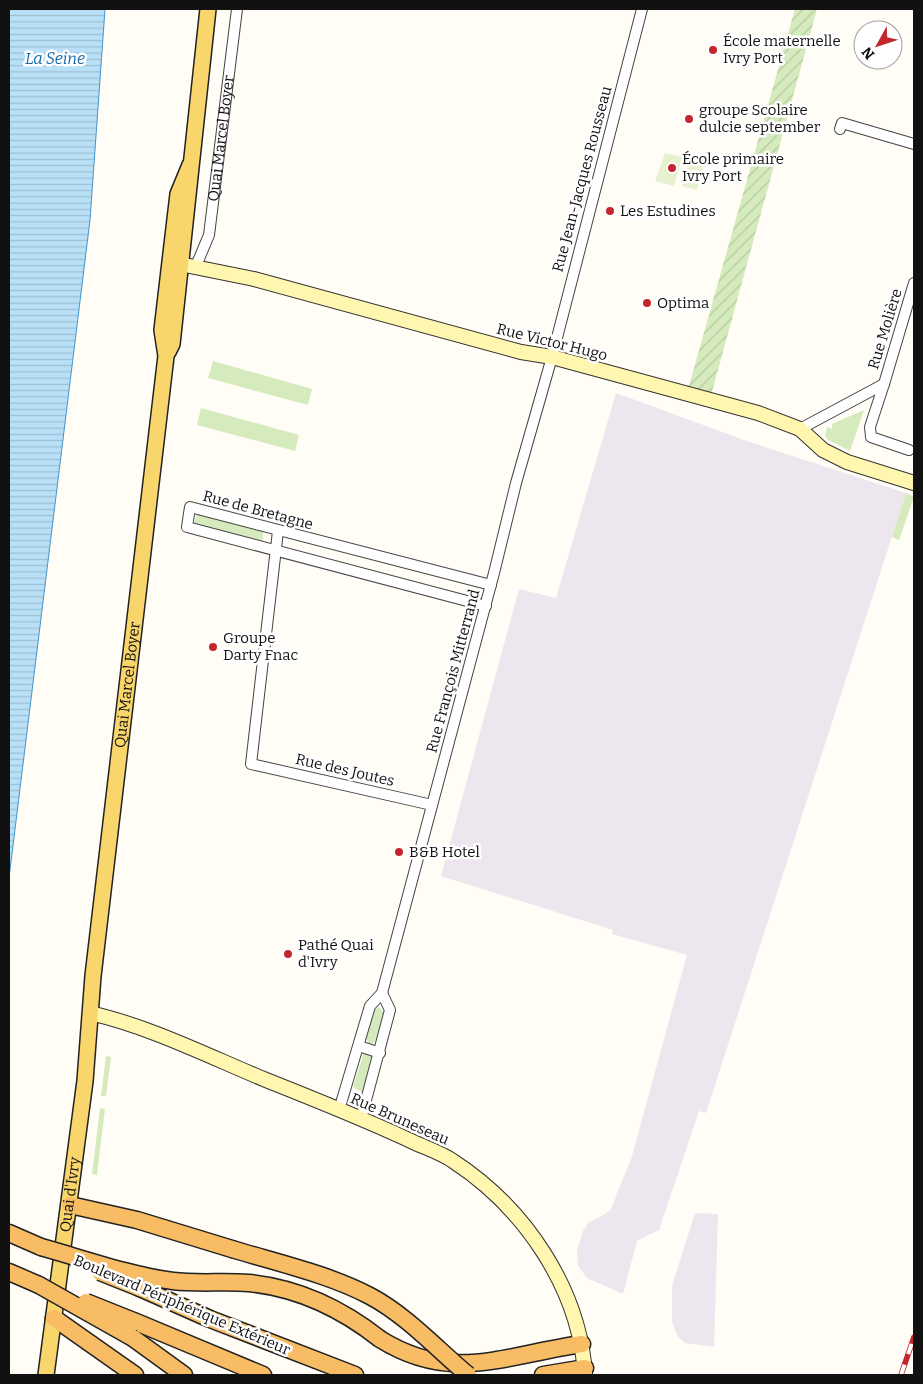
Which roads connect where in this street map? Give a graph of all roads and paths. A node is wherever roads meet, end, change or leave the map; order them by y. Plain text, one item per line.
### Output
1 (208, 9) edge
2 (237, 9) edge
3 (642, 9) edge
4 (840, 130) dead end
5 (914, 144) edge
6 (183, 264) junction
7 (914, 283) edge
8 (552, 357) junction
9 (884, 384) junction
10 (800, 429) junction
11 (909, 450) dead end
12 (914, 483) edge
13 (278, 531) junction
14 (275, 550) junction
15 (491, 585) junction
16 (486, 606) junction
17 (432, 805) junction
18 (382, 993) junction
19 (90, 1013) junction
20 (359, 1046) junction
21 (380, 1053) junction
22 (339, 1110) junction
23 (362, 1119) junction
24 (70, 1204) junction
25 (9, 1234) edge
26 (40, 1247) junction
27 (9, 1272) edge
28 (39, 1285) junction
29 (54, 1318) junction
30 (582, 1344) junction
31 (585, 1371) edge
32 (46, 1375) edge
33 (135, 1375) edge
34 (184, 1375) edge
35 (263, 1375) edge
36 (355, 1375) edge
37 (468, 1375) edge
38 (544, 1375) edge

1 - 6 main road, Quai Marcel Boyer
2 - 6 street, Quai Marcel Boyer
3 - 8 street, Rue Jean-Jacques Rousseau
4 - 5 street
6 - 8 main road, Rue Victor Hugo
6 - 19 main road, Quai Marcel Boyer
7 - 9 street, Rue Molière
8 - 10 main road, Rue Victor Hugo
8 - 15 street, Rue François Mitterrand
9 - 10 street, Rue Molière
9 - 11 street, Rue Molière
10 - 12 main road, Rue Victor Hugo
13 - 14 street
13 - 14 street, Rue de Bretagne
13 - 15 street, Rue de Bretagne
14 - 16 street, Rue de Bretagne
14 - 17 street, Rue des Joutes
15 - 16 street, Rue François Mitterrand
16 - 17 street, Rue François Mitterrand
17 - 18 street, Rue François Mitterrand
18 - 20 street, Rue François Mitterrand
18 - 21 street
19 - 22 main road, Rue Bruneseau
19 - 24 main road, Quai d'Ivry
20 - 21 street
20 - 22 street, Rue François Mitterrand
21 - 23 street
22 - 23 main road, Rue Bruneseau
23 - 30 main road, Rue Bruneseau
24 - 29 main road, Quai d'Ivry
24 - 37 highway, bridge
25 - 26 highway, Boulevard Périphérique Extérieur
26 - 30 highway, bridge
26 - 36 highway, Boulevard Périphérique Extérieur, bridge
27 - 28 highway
28 - 34 highway, bridge
28 - 35 highway, bridge
29 - 32 main road, Quai d'Ivry
29 - 33 highway
30 - 31 main road, Rue Bruneseau
31 - 38 highway

